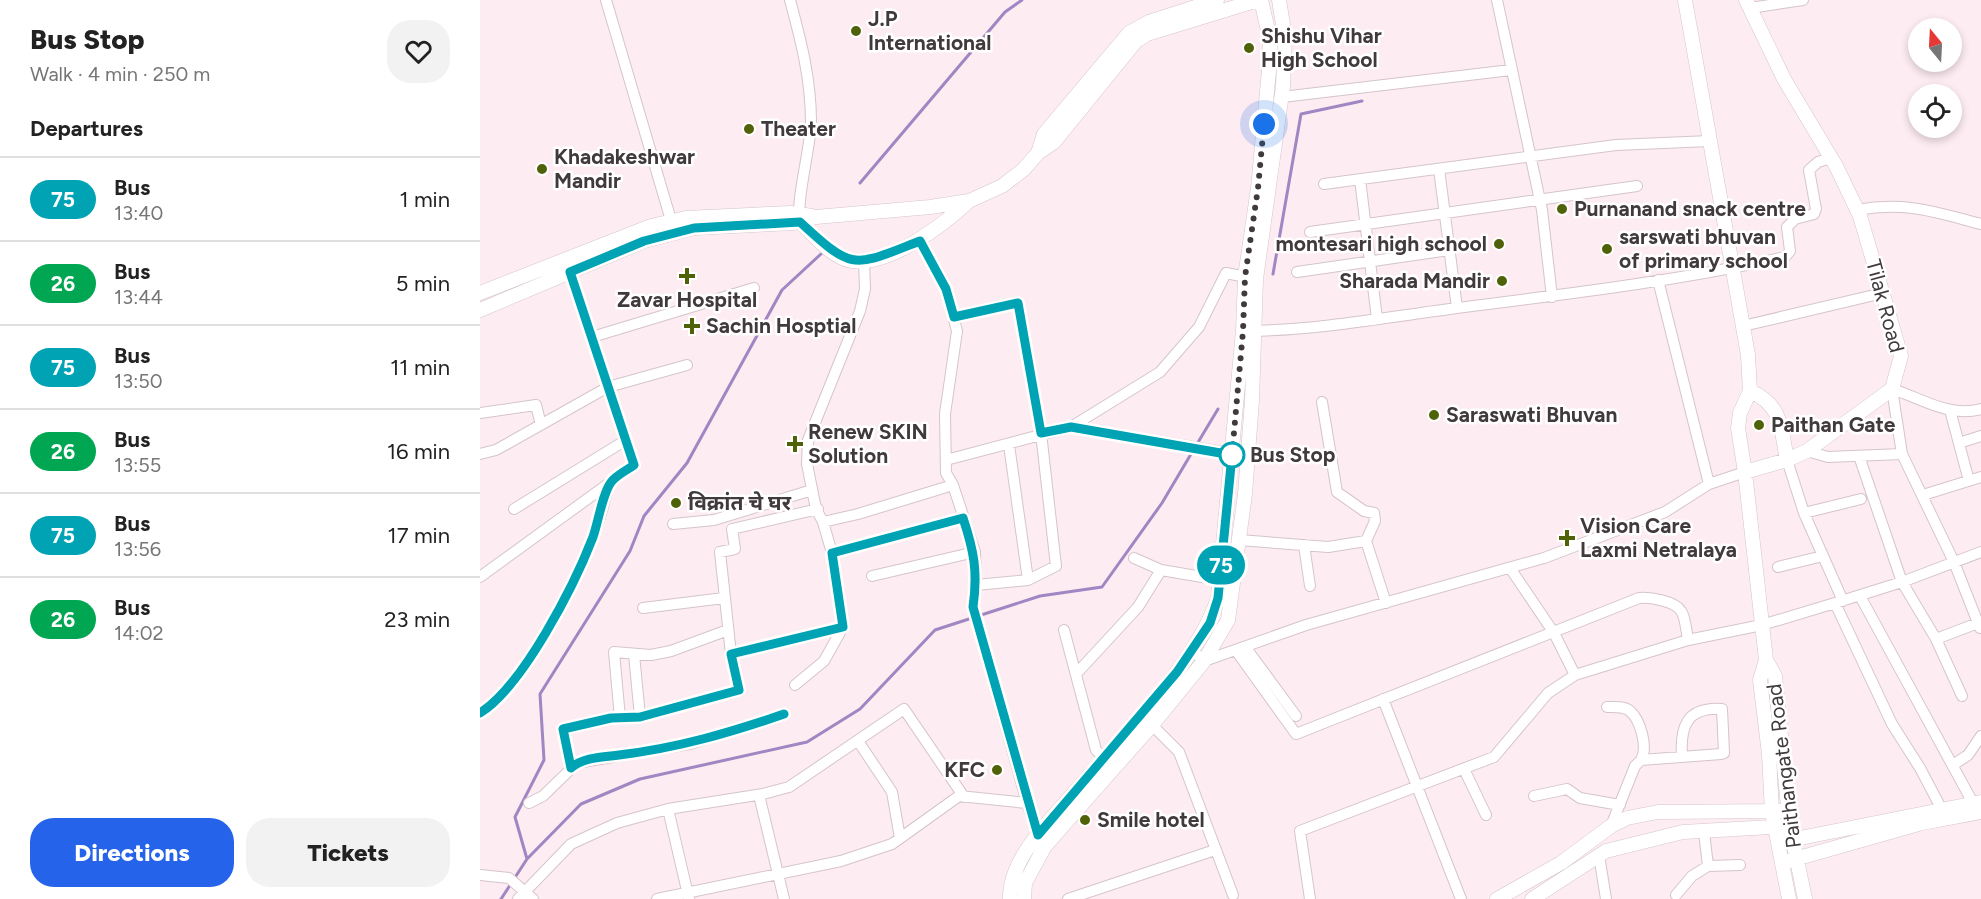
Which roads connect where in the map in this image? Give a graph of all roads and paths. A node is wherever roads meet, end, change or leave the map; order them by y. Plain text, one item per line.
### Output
1 (606, 0) edge
2 (790, 0) edge
3 (1217, 0) edge
4 (1260, 0) edge
5 (1279, 0) edge
6 (1497, 0) edge
7 (1685, 0) edge
8 (1803, 0) edge
9 (1748, 4) edge
10 (1511, 70) junction
11 (1282, 97) junction
12 (1710, 141) junction
13 (1038, 153) junction
14 (1530, 157) junction
15 (1831, 158) junction
16 (1439, 169) junction
17 (1360, 179) junction
18 (1324, 184) dead end
19 (1637, 186) dead end
20 (1540, 200) junction
21 (969, 201) junction
22 (1857, 210) junction
23 (1444, 213) junction
24 (799, 217) junction
25 (1365, 224) junction
26 (1981, 224) edge
27 (674, 227) junction
28 (1310, 232) dead end
29 (920, 241) junction
30 (1449, 250) junction
31 (864, 260) junction
32 (1370, 261) junction
33 (1733, 269) junction
34 (570, 272) junction
35 (1297, 272) dead end
36 (1250, 278) junction
37 (1658, 280) junction
38 (754, 288) dead end
39 (480, 293) edge
40 (1883, 293) junction
41 (1552, 297) junction
42 (1457, 308) junction
43 (480, 310) edge
44 (954, 317) junction
45 (1377, 319) junction
46 (1743, 326) junction
47 (1249, 331) junction
48 (592, 337) junction
49 (687, 365) dead end
50 (608, 387) junction
51 (1892, 389) junction
52 (1750, 391) junction
53 (1322, 402) dead end
54 (1981, 409) edge
55 (1950, 410) junction
56 (480, 413) edge
57 (541, 425) junction
58 (1071, 427) junction
59 (1041, 433) junction
60 (1981, 436) edge
61 (626, 440) junction
62 (1959, 443) junction
63 (1009, 445) junction
64 (1807, 452) junction
65 (480, 454) edge
66 (1902, 454) junction
67 (1232, 455) junction
68 (1248, 456) junction
69 (1859, 456) junction
70 (946, 460) junction
71 (1787, 460) junction
72 (1745, 471) junction
73 (1981, 477) edge
74 (1969, 481) junction
75 (610, 482) junction
76 (1708, 483) junction
77 (953, 485) junction
78 (812, 490) junction
79 (1923, 495) junction
80 (1861, 499) dead end
81 (514, 509) dead end
82 (818, 509) junction
83 (1804, 513) junction
84 (963, 518) junction
85 (824, 522) junction
86 (673, 524) dead end
87 (1239, 540) junction
88 (1366, 540) junction
89 (1304, 545) junction
90 (975, 552) junction
91 (1981, 552) edge
92 (832, 553) junction
93 (1823, 556) junction
94 (1134, 558) dead end
95 (1954, 562) junction
96 (1778, 567) dead end
97 (1510, 568) junction
98 (1161, 570) junction
99 (872, 576) dead end
100 (480, 577) edge
101 (1028, 580) junction
102 (1220, 580) junction
103 (1902, 582) junction
104 (976, 585) junction
105 (1310, 586) dead end
106 (1860, 596) junction
107 (724, 598) junction
108 (1839, 602) junction
109 (1386, 603) junction
110 (1976, 603) edge
111 (643, 608) dead end
112 (1762, 625) junction
113 (1980, 625) edge
114 (843, 627) junction
115 (728, 630) junction
116 (1064, 630) dead end
117 (1554, 633) junction
118 (1936, 639) junction
119 (1688, 640) junction
120 (1192, 650) junction
121 (1241, 650) junction
122 (634, 654) junction
123 (731, 654) junction
124 (1766, 660) junction
125 (1204, 661) junction
126 (1076, 674) junction
127 (1575, 675) junction
128 (795, 685) dead end
129 (1962, 696) dead end
130 (1383, 699) junction
131 (1607, 707) dead end
132 (480, 713) edge
133 (784, 714) dead end
134 (1296, 716) dead end
135 (640, 717) junction
136 (620, 718) junction
137 (1152, 725) junction
138 (1981, 736) edge
139 (858, 741) junction
140 (1682, 757) junction
141 (1104, 758) junction
142 (1641, 760) junction
143 (1953, 765) junction
144 (571, 768) junction
145 (1464, 769) junction
146 (1415, 787) junction
147 (759, 795) junction
148 (1534, 796) dead end
149 (964, 797) junction
150 (529, 803) dead end
151 (1027, 803) junction
152 (1620, 805) junction
153 (1978, 806) edge
154 (1941, 808) junction
155 (668, 809) junction
156 (1790, 811) junction
157 (1486, 815) dead end
158 (1773, 819) junction
159 (1611, 826) junction
160 (1704, 832) junction
161 (1791, 832) junction
162 (900, 838) junction
163 (1042, 840) junction
164 (1777, 842) junction
165 (1215, 849) junction
166 (1599, 855) junction
167 (1795, 859) junction
168 (1781, 862) junction
169 (1740, 864) dead end
170 (1708, 866) junction
171 (779, 873) junction
172 (480, 875) edge
173 (520, 895) edge
174 (1233, 895) dead end
175 (1676, 895) dead end
176 (688, 896) edge
177 (533, 899) edge
178 (657, 899) edge
179 (784, 899) edge
180 (1010, 899) edge
181 (1024, 899) edge
182 (1068, 899) edge
183 (1310, 899) edge
184 (1461, 899) edge
185 (1497, 899) edge
186 (1532, 899) edge
187 (1606, 899) edge
188 (1789, 899) edge
189 (1805, 899) edge

1 - 27 street
2 - 24 street
3 - 13 street
4 - 13 street
4 - 36 street
5 - 11 street
6 - 10 street
7 - 12 street
8 - 9 street
9 - 15 street, Tilak Road
10 - 11 street
10 - 14 street
11 - 36 street
12 - 14 street
12 - 33 street
13 - 21 street
14 - 16 street
14 - 20 street
15 - 22 street, Tilak Road
15 - 33 street
16 - 17 street
16 - 23 street
17 - 18 street
17 - 25 street
19 - 20 street
20 - 23 street
20 - 41 street
21 - 24 street
21 - 29 street
22 - 26 street
22 - 40 street, Tilak Road
23 - 25 street
23 - 30 street
24 - 27 street
24 - 31 street
25 - 28 street
25 - 32 street
27 - 34 street
27 - 39 street
29 - 31 street
29 - 44 street
30 - 32 street
30 - 42 street
31 - 78 street
32 - 35 street
32 - 45 street
33 - 37 street
33 - 46 street
34 - 43 street
34 - 48 street
36 - 47 street
36 - 58 street
37 - 41 street
37 - 76 street
38 - 48 street
40 - 46 street
40 - 51 street, Tilak Road
41 - 42 street
42 - 45 street
44 - 59 street
44 - 70 street
45 - 47 street
46 - 52 street
47 - 67 street
47 - 68 street
48 - 50 street
49 - 50 street
50 - 57 street
50 - 61 street
51 - 55 street
51 - 64 street
51 - 66 street
52 - 71 street
52 - 72 street
53 - 88 street
54 - 55 street
55 - 62 street
56 - 57 street
57 - 65 street
58 - 59 street
58 - 67 street
59 - 63 street
59 - 101 street
60 - 62 street
61 - 75 street
61 - 81 street
62 - 74 street
63 - 70 street
63 - 101 street
64 - 69 street
64 - 71 street
66 - 69 street
66 - 79 street
67 - 68 street
67 - 102 street
68 - 87 street
69 - 103 street
70 - 77 street
71 - 72 street
71 - 83 street
72 - 76 street
72 - 112 street
73 - 74 street
74 - 79 street
75 - 100 street
75 - 132 street
76 - 97 street
77 - 84 street
77 - 85 street
78 - 82 street
78 - 86 street
79 - 95 street
80 - 83 street
82 - 85 street
82 - 107 street
83 - 93 street
84 - 90 street
84 - 92 street
85 - 92 street
87 - 89 street
87 - 125 street
88 - 89 street
88 - 109 street
89 - 105 street
90 - 99 street
90 - 104 street
91 - 95 street
92 - 114 street
93 - 96 street
93 - 108 street
94 - 98 street
95 - 103 street
95 - 110 street
97 - 109 street
97 - 117 street
98 - 102 street
98 - 126 street
101 - 104 street
102 - 120 street
103 - 106 street
103 - 118 street
104 - 151 street
106 - 108 street
106 - 143 street
107 - 111 street
107 - 115 street
108 - 112 street
108 - 154 street
109 - 121 street
110 - 113 street
112 - 119 street
112 - 124 street
113 - 118 street
114 - 123 street
114 - 128 street
115 - 122 street
115 - 123 street
116 - 126 street
117 - 119 street
117 - 127 street
117 - 130 street
118 - 129 street
119 - 127 street
120 - 125 street
120 - 141 street
121 - 125 street
121 - 130 street
121 - 134 street
122 - 135 street
122 - 136 street
123 - 135 street
124 - 156 street, Paithangate Road
124 - 158 street, Paithangate Road
125 - 137 street
126 - 141 street
127 - 145 street
130 - 146 street
131 - 142 street
133 - 144 street
135 - 136 street
136 - 144 street
137 - 163 street
137 - 165 street
138 - 143 street
139 - 147 street
139 - 149 street
139 - 162 street
140 - 140 street
140 - 142 street
141 - 163 street
142 - 152 street
143 - 153 street
144 - 150 street
145 - 146 street
145 - 157 street
146 - 183 street
146 - 184 street
147 - 155 street
147 - 171 street
148 - 152 street
149 - 151 street
149 - 162 street
151 - 163 street
152 - 159 street
153 - 154 street
153 - 167 street
154 - 161 street
155 - 173 street
155 - 176 street
156 - 158 street
156 - 161 street, Paithangate Road
158 - 159 street
158 - 160 street
158 - 161 street
158 - 164 street, Paithangate Road
159 - 185 street
160 - 166 street
160 - 170 street
161 - 164 street
161 - 167 street, Paithangate Road
162 - 171 street
163 - 180 street
163 - 181 street
164 - 168 street, Paithangate Road
165 - 174 street
165 - 182 street
166 - 186 street
166 - 187 street
167 - 168 street
167 - 189 street, Paithangate Road
168 - 188 street, Paithangate Road
169 - 170 street
170 - 175 street
171 - 176 street
171 - 179 street
172 - 173 street
173 - 177 street
176 - 178 street

